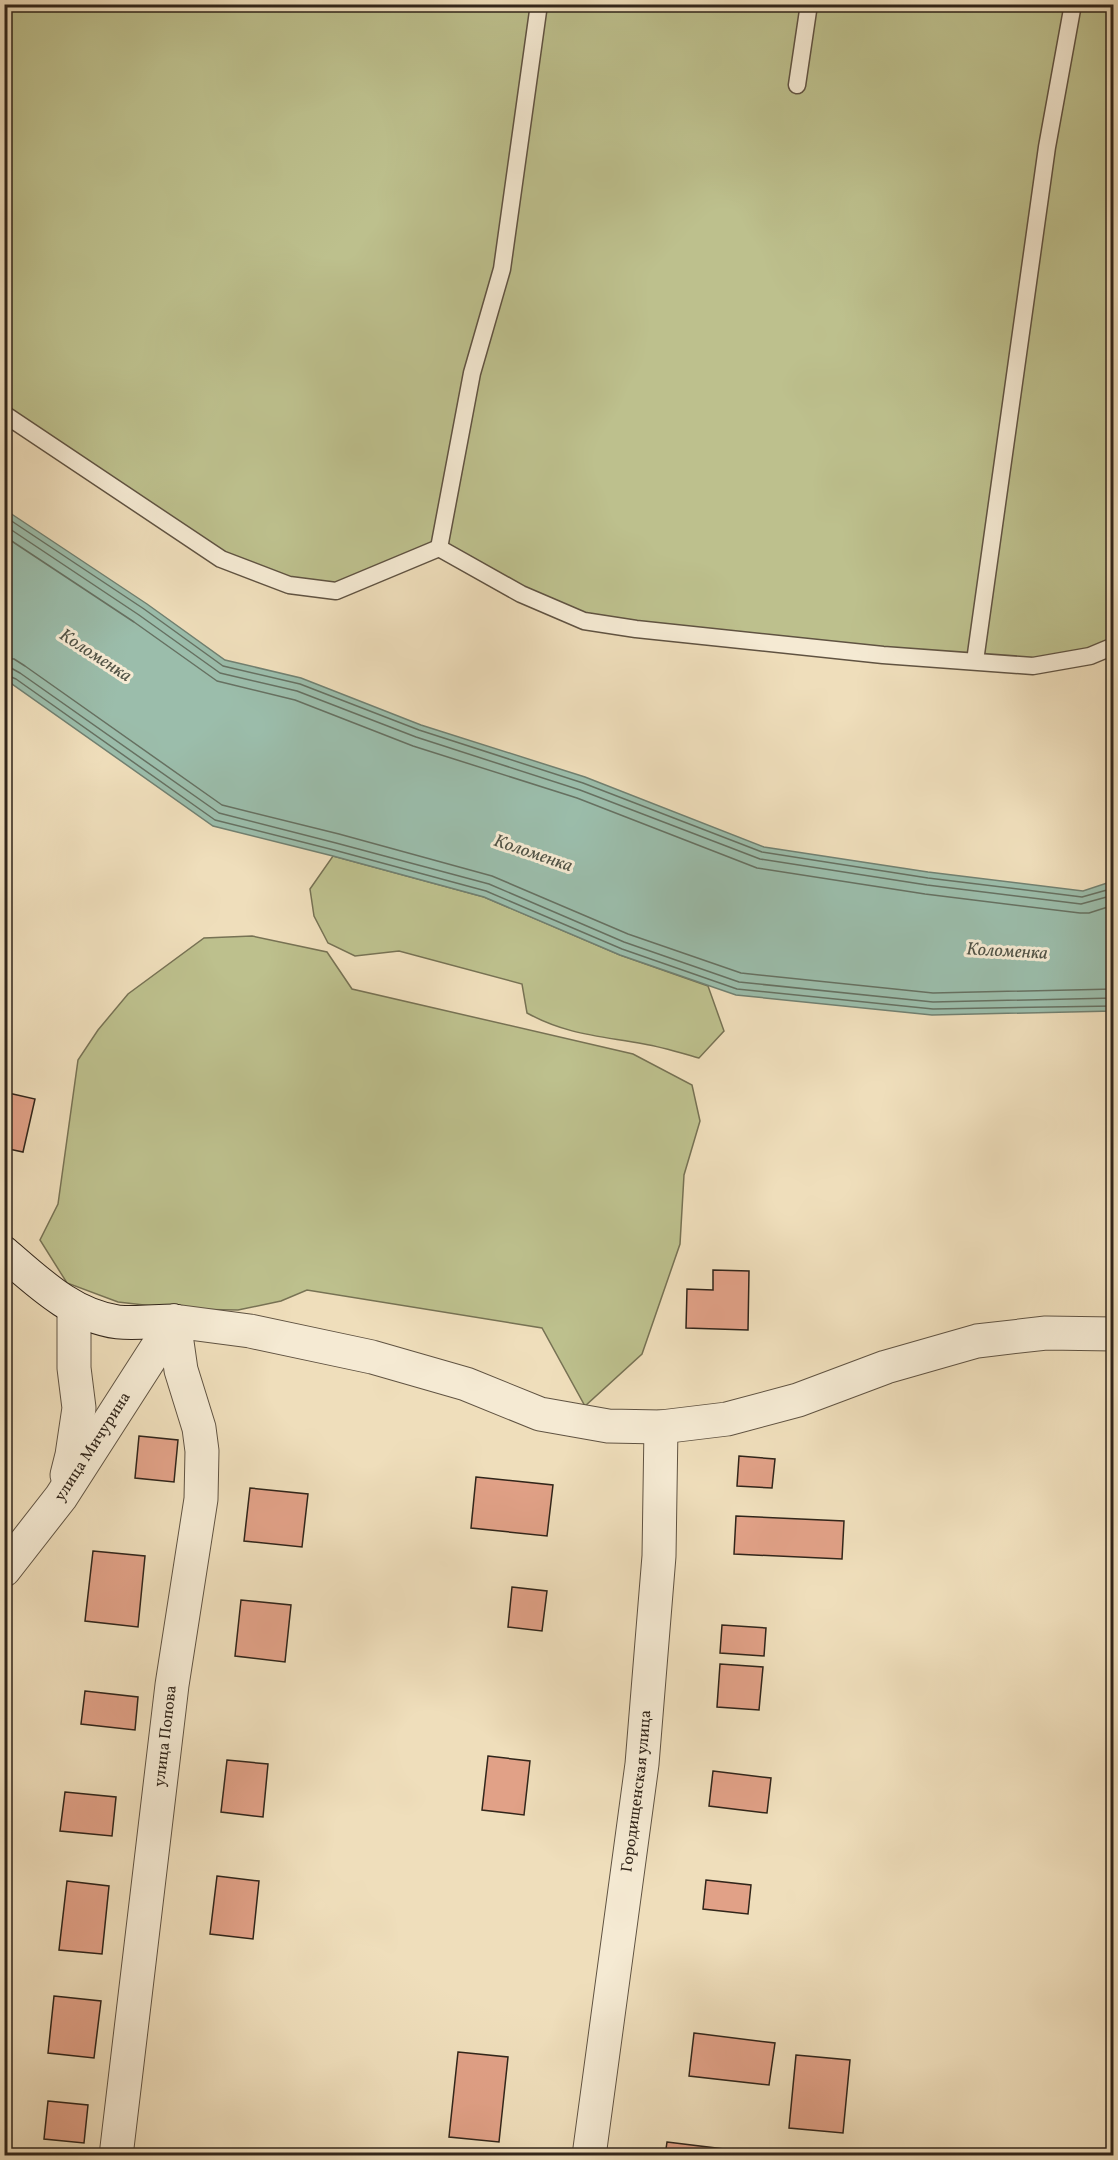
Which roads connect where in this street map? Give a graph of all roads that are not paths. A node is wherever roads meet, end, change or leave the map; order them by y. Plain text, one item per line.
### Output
1 (538, 4) edge
2 (809, 4) edge
3 (1073, 4) edge
4 (797, 85) dead end
5 (4, 414) edge
6 (439, 548) junction
7 (1113, 646) edge
8 (975, 661) junction
9 (4, 1253) edge
10 (74, 1309) junction
11 (174, 1321) junction
12 (1113, 1334) edge
13 (661, 1427) junction
14 (61, 1497) junction
15 (4, 1570) edge
16 (116, 2156) edge
17 (589, 2156) edge

1 - 6 lane
2 - 4 lane
3 - 8 lane
5 - 6 lane
6 - 8 lane
7 - 8 lane
9 - 10 street
10 - 11 street
10 - 14 street
11 - 13 street
11 - 14 street, улица Мичурина
11 - 16 street, улица Попова
12 - 13 street
13 - 17 street, Городищенская улица
14 - 15 street, улица Мичурина

